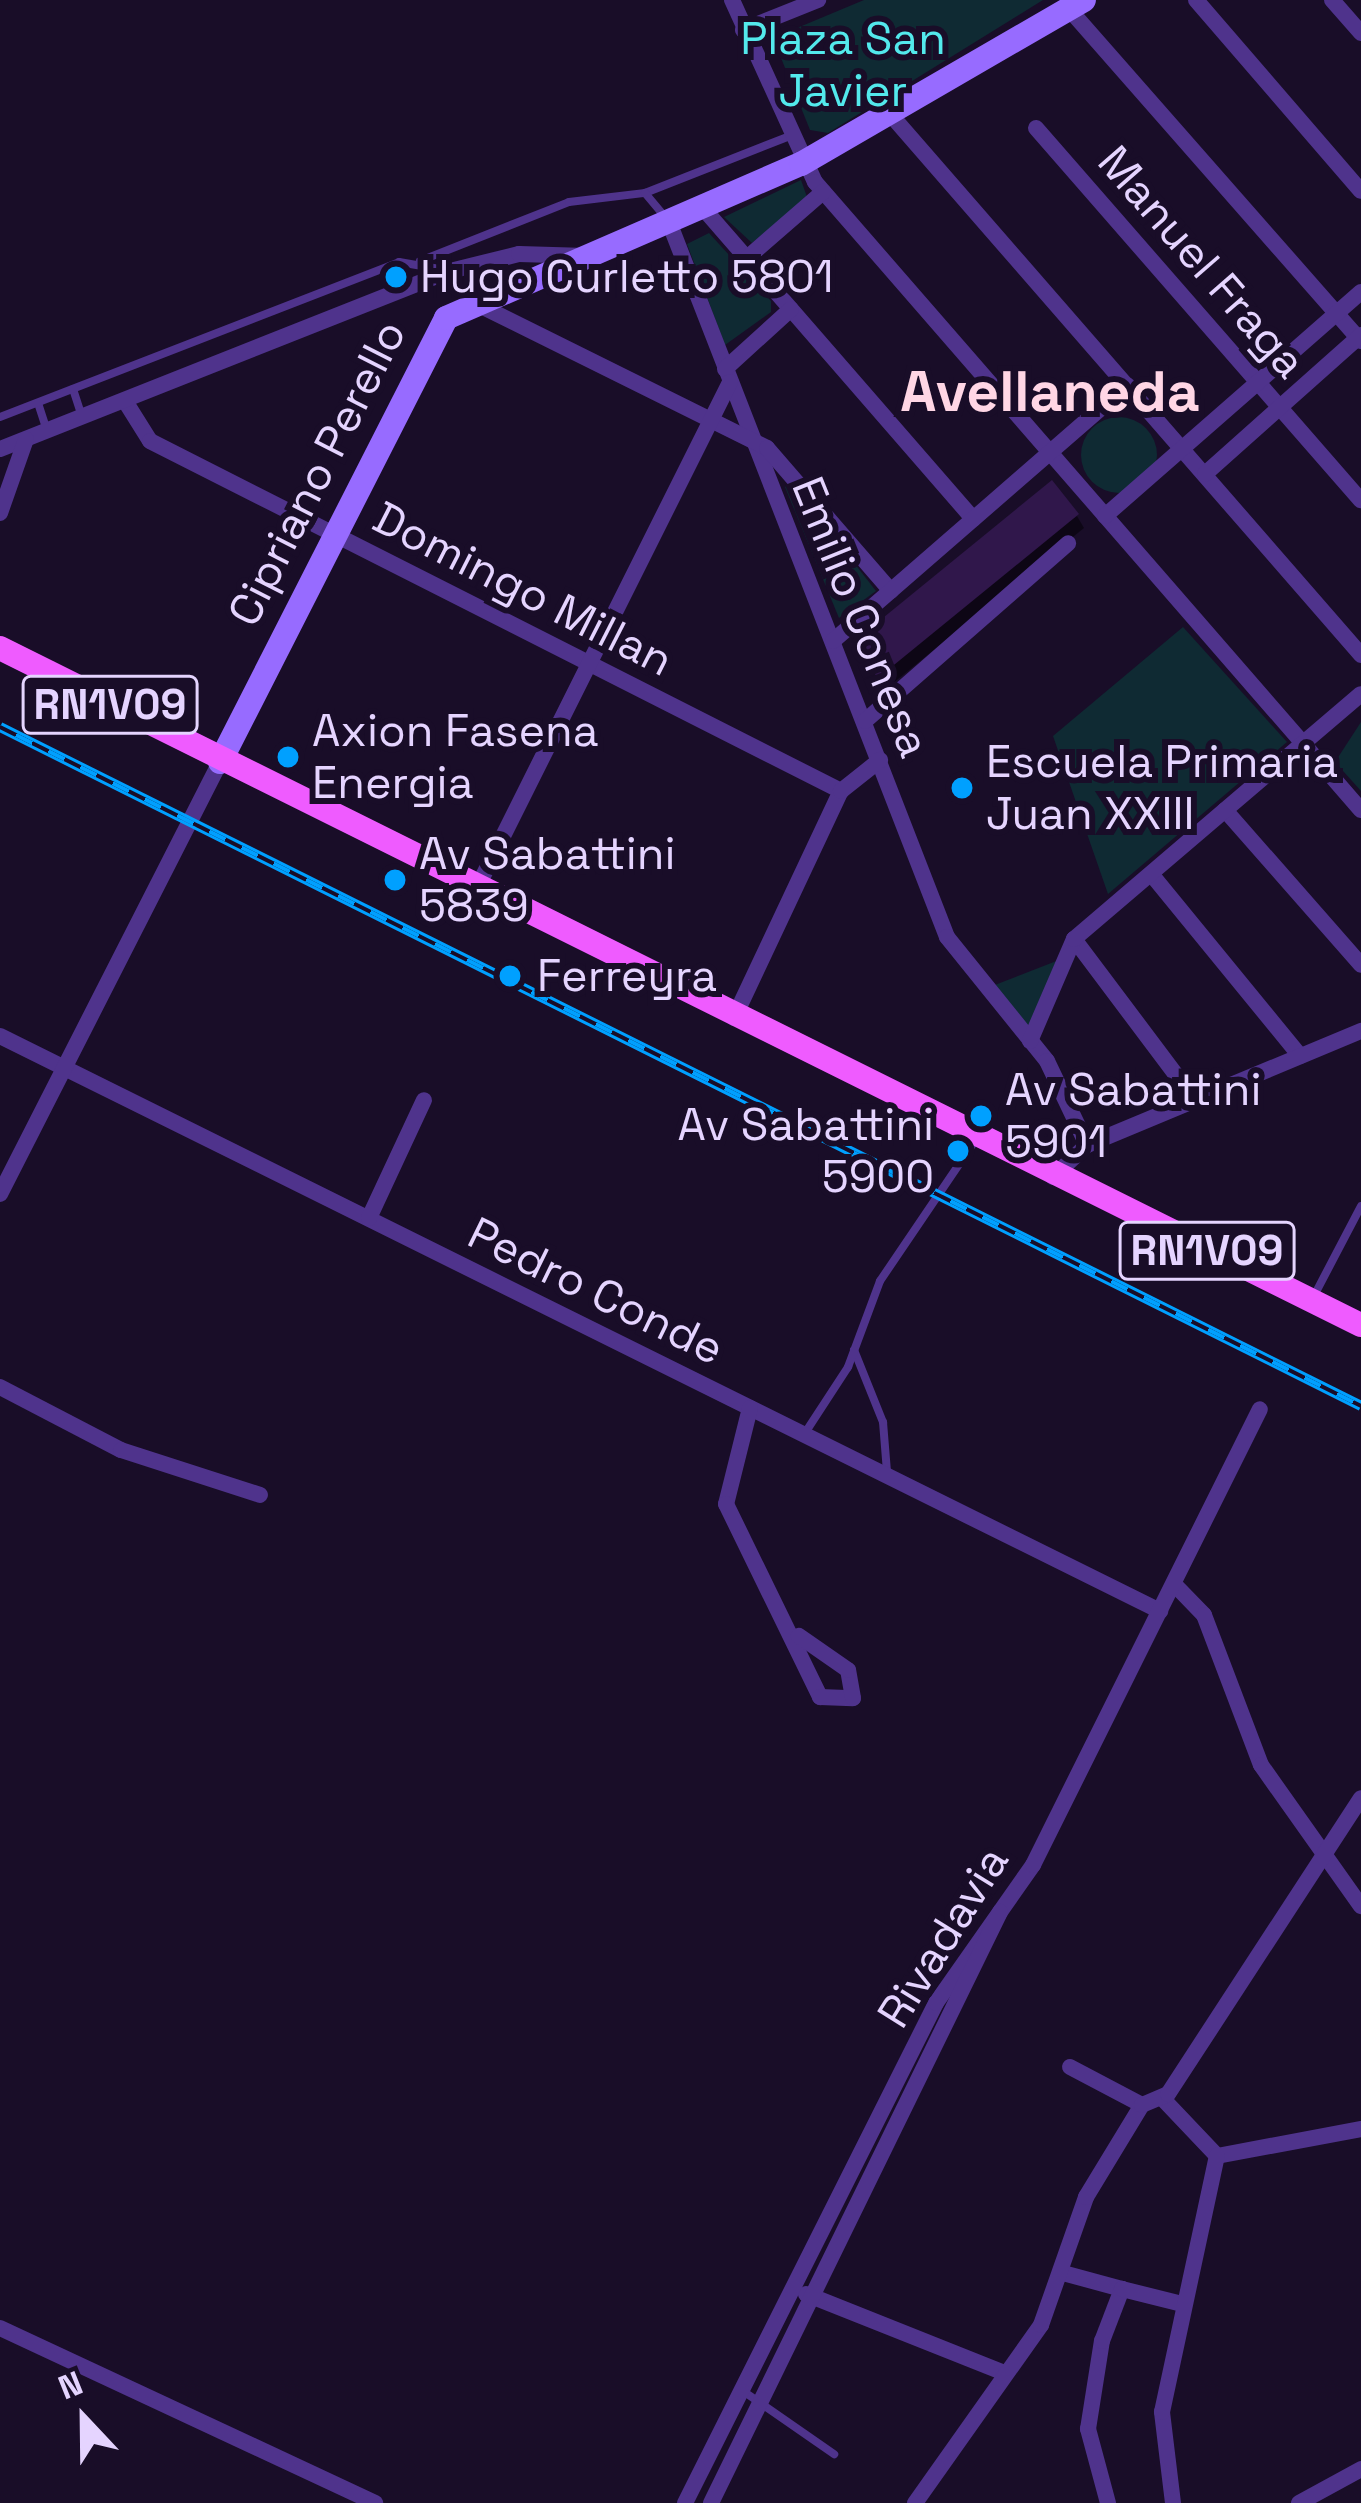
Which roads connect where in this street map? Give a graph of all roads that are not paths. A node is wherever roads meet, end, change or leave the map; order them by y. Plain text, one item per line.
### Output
1 (732, 0) edge
2 (818, 0) edge
3 (1196, 0) edge
4 (1332, 0) edge
5 (1077, 5) edge
6 (743, 30) junction
7 (1361, 33) edge
8 (891, 115) junction
9 (1036, 128) dead end
10 (787, 137) junction
11 (801, 164) junction
12 (1361, 191) edge
13 (823, 192) junction
14 (645, 193) junction
15 (703, 208) junction
16 (668, 221) junction
17 (587, 256) junction
18 (747, 258) junction
19 (420, 261) junction
20 (446, 272) junction
21 (1361, 292) edge
22 (475, 303) junction
23 (791, 309) junction
24 (1337, 313) junction
25 (1360, 338) edge
26 (727, 376) junction
27 (1260, 382) junction
28 (1127, 385) junction
29 (73, 389) junction
30 (125, 401) junction
31 (38, 403) junction
32 (1281, 406) junction
33 (0, 417) edge
34 (82, 418) junction
35 (710, 421) junction
36 (47, 431) junction
37 (750, 437) junction
38 (26, 439) junction
39 (0, 449) edge
40 (1182, 449) junction
41 (1050, 452) junction
42 (1204, 474) junction
43 (1361, 500) edge
44 (0, 513) edge
45 (1105, 517) junction
46 (974, 519) junction
47 (330, 531) junction
48 (1068, 543) dead end
49 (891, 591) junction
50 (833, 641) junction
51 (0, 648) edge
52 (1361, 655) edge
53 (591, 666) junction
54 (1361, 694) edge
55 (865, 721) junction
56 (1303, 743) junction
57 (880, 760) junction
58 (220, 762) junction
59 (841, 791) junction
60 (1361, 809) edge
61 (1225, 811) junction
62 (1152, 875) junction
63 (476, 890) junction
64 (1074, 939) junction
65 (1361, 965) edge
66 (734, 1018) junction
67 (1361, 1031) edge
68 (0, 1036) edge
69 (1030, 1041) junction
70 (1300, 1056) junction
71 (65, 1067) junction
72 (424, 1100) dead end
73 (1195, 1100) junction
74 (976, 1139) junction
75 (1087, 1145) junction
76 (1053, 1178) junction
77 (0, 1194) edge
78 (1361, 1206) edge
79 (369, 1219) junction
80 (1311, 1301) junction
81 (1361, 1324) edge
82 (854, 1350) junction
83 (0, 1387) edge
84 (750, 1408) junction
85 (1259, 1409) dead end
86 (804, 1434) junction
87 (886, 1473) junction
88 (260, 1495) dead end
89 (1174, 1585) junction
90 (1160, 1611) junction
91 (799, 1636) dead end
92 (1361, 1798) edge
93 (1325, 1851) junction
94 (1361, 1906) edge
95 (1001, 1908) junction
96 (1070, 2067) dead end
97 (1163, 2099) junction
98 (1142, 2105) junction
99 (1361, 2129) edge
100 (1217, 2156) junction
101 (1064, 2273) junction
102 (1122, 2289) junction
103 (794, 2290) junction
104 (814, 2297) junction
105 (1182, 2304) junction
106 (0, 2328) edge
107 (1005, 2373) junction
108 (742, 2390) junction
109 (760, 2406) junction
110 (834, 2454) dead end
111 (1361, 2469) edge
112 (375, 2503) edge
113 (686, 2503) edge
114 (710, 2503) edge
115 (915, 2503) edge
116 (1108, 2503) edge
117 (1173, 2503) edge
118 (1299, 2503) edge

1 - 6 street
2 - 6 street
3 - 12 street
4 - 7 street
5 - 8 main road, Cipriano Perello
5 - 24 street
6 - 10 street
8 - 11 main road, Cipriano Perello
8 - 28 street
9 - 27 street, Manuel Fraga
10 - 11 street
10 - 14 lane
11 - 13 street
11 - 15 main road, Cipriano Perello
13 - 18 street
13 - 41 street
14 - 16 lane
14 - 19 lane
15 - 16 main road, Cipriano Perello
15 - 18 street
16 - 17 main road, Cipriano Perello
16 - 26 street, Emilio Conesa
17 - 20 street
17 - 22 main road, Cipriano Perello
18 - 23 street
19 - 20 lane
19 - 29 lane
20 - 30 street
21 - 24 street
22 - 35 street
22 - 47 main road, Cipriano Perello
23 - 26 street
23 - 46 street
24 - 25 street
24 - 27 street
25 - 32 street
26 - 35 street
26 - 37 street, Emilio Conesa
27 - 32 street, Manuel Fraga
27 - 40 street
28 - 40 street
28 - 41 street
29 - 31 lane
29 - 34 lane
30 - 34 street
30 - 47 street, Domingo Millan
31 - 33 lane
31 - 36 lane
32 - 42 street
32 - 43 street, Manuel Fraga
34 - 36 street
35 - 37 street
35 - 53 street
36 - 38 street
37 - 49 street
37 - 50 street, Emilio Conesa
38 - 39 street
38 - 44 street
40 - 42 street
40 - 45 street
41 - 45 street
41 - 46 street
42 - 52 street
45 - 56 street
46 - 49 street
47 - 53 street, Domingo Millan
47 - 58 main road, Cipriano Perello
48 - 55 street
49 - 50 street
50 - 55 street, Emilio Conesa
51 - 58 main road, RN1V09
53 - 59 street, Domingo Millan
53 - 63 street
54 - 56 street
55 - 57 street, Emilio Conesa
56 - 60 street
56 - 61 street
57 - 59 street
57 - 69 street, Emilio Conesa
58 - 63 main road, RN1V09
58 - 71 street
59 - 66 street
61 - 62 street
61 - 65 street
62 - 64 street
62 - 70 street
63 - 66 main road, RN1V09
64 - 69 street
64 - 73 street
66 - 74 main road, RN1V09
67 - 70 street
68 - 71 street, Pedro Conde
69 - 75 street, Emilio Conesa
70 - 73 street
71 - 77 street
71 - 79 street, Pedro Conde
72 - 79 street
73 - 75 street
74 - 76 main road, RN1V09
74 - 82 lane
75 - 76 street
76 - 80 main road, RN1V09
78 - 80 lane
79 - 84 street, Pedro Conde
80 - 81 main road, RN1V09
82 - 86 lane
82 - 87 lane
83 - 88 street
84 - 86 street, Pedro Conde
84 - 91 street
85 - 89 street, Rivadavia
86 - 87 street, Pedro Conde
87 - 90 street, Pedro Conde
89 - 90 street, Rivadavia
89 - 93 street
90 - 95 street, Rivadavia
92 - 93 street
93 - 94 street
93 - 97 street
95 - 103 street, Rivadavia
95 - 104 street
96 - 98 street
97 - 98 street
97 - 100 street
98 - 101 street
99 - 100 street
100 - 105 street
101 - 102 street
101 - 107 street
102 - 105 street
102 - 116 street
103 - 104 street
103 - 108 street, Rivadavia
104 - 107 street
104 - 109 street
105 - 117 street
106 - 112 street
107 - 115 street
108 - 109 lane
108 - 113 street, Rivadavia
109 - 110 lane
109 - 114 street
111 - 118 street

